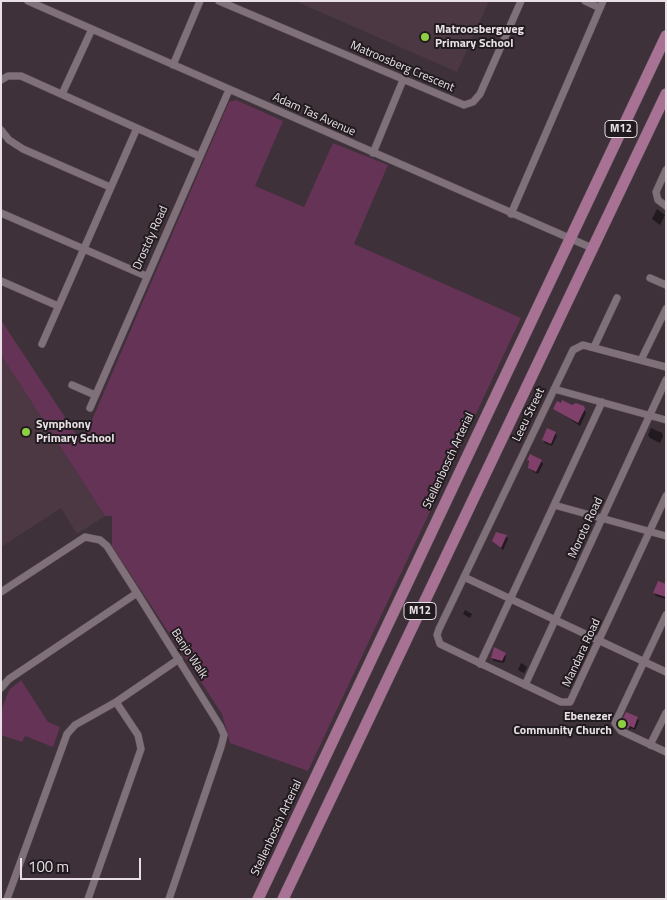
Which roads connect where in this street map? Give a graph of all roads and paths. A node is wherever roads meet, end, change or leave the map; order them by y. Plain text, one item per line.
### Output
1 (28, 1) edge
2 (200, 1) edge
3 (220, 1) edge
4 (520, 1) edge
5 (585, 1) edge
6 (38, 3) edge
7 (602, 5) edge
8 (92, 30) junction
9 (666, 36) edge
10 (173, 65) junction
11 (1, 80) edge
12 (403, 80) junction
13 (229, 90) junction
14 (62, 94) junction
15 (666, 94) edge
16 (137, 128) junction
17 (1, 130) edge
18 (373, 153) junction
19 (199, 156) junction
20 (666, 170) edge
21 (110, 187) junction
22 (666, 206) edge
23 (1, 213) edge
24 (511, 214) junction
25 (570, 237) junction
26 (592, 248) junction
27 (83, 249) junction
28 (146, 276) junction
29 (650, 278) dead end
30 (1, 281) edge
31 (666, 285) edge
32 (617, 298) dead end
33 (58, 306) junction
34 (666, 309) edge
35 (42, 344) dead end
36 (594, 347) junction
37 (641, 360) junction
38 (666, 367) edge
39 (666, 380) edge
40 (72, 385) dead end
41 (554, 389) junction
42 (95, 395) junction
43 (602, 402) junction
44 (90, 408) dead end
45 (650, 416) junction
46 (666, 420) edge
47 (666, 496) edge
48 (554, 505) junction
49 (604, 518) junction
50 (650, 531) junction
51 (666, 536) edge
52 (464, 577) junction
53 (1, 592) edge
54 (138, 594) junction
55 (511, 599) junction
56 (666, 615) edge
57 (556, 620) junction
58 (600, 641) junction
59 (179, 659) junction
60 (644, 662) junction
61 (480, 664) junction
62 (666, 672) edge
63 (525, 685) junction
64 (1, 688) edge
65 (116, 702) junction
66 (666, 713) edge
67 (650, 745) junction
68 (666, 752) edge
69 (7, 899) edge
70 (88, 899) edge
71 (168, 899) edge
72 (258, 899) edge
73 (284, 899) edge

1 - 6 street, Adam Tas Avenue
2 - 10 street
3 - 12 street, Matroosberg Crescent
4 - 12 street, Matroosberg Crescent
5 - 7 street
6 - 8 street, Adam Tas Avenue
7 - 24 street
8 - 10 street, Adam Tas Avenue
8 - 14 street
9 - 25 main road, Stellenbosch Arterial / M12
10 - 13 street, Adam Tas Avenue
11 - 14 street
12 - 18 street
13 - 18 street, Adam Tas Avenue
13 - 19 street, Drostdy Road
14 - 16 street
15 - 26 main road, M12
16 - 19 street
16 - 21 street
17 - 21 street
18 - 24 street, Adam Tas Avenue
19 - 28 street, Drostdy Road
20 - 22 street
21 - 27 street
23 - 27 street
24 - 25 street, Adam Tas Avenue
25 - 26 street, Adam Tas Avenue
25 - 72 main road, Stellenbosch Arterial / M12
26 - 73 main road, M12
27 - 28 street
27 - 33 street
28 - 42 street, Drostdy Road
29 - 31 street
30 - 33 street
32 - 36 street
33 - 35 street
34 - 37 street
36 - 37 street, Leeu Street
36 - 41 street, Leeu Street
37 - 38 street, Leeu Street
39 - 45 street, Moroto Road
40 - 42 street
41 - 43 street
41 - 52 street, Leeu Street
42 - 44 street, Drostdy Road
43 - 45 street
43 - 48 street
45 - 46 street
45 - 49 street, Moroto Road
47 - 50 street, Mandara Road
48 - 49 street
48 - 55 street
49 - 50 street
49 - 57 street, Moroto Road
50 - 51 street
50 - 58 street, Mandara Road
52 - 55 street
52 - 61 street, Mandara Road
53 - 54 street, Banjo Walk
54 - 59 street, Banjo Walk
54 - 64 street
55 - 57 street
55 - 61 street
56 - 60 street
57 - 58 street
57 - 63 street, Moroto Road
58 - 60 street
58 - 63 street, Mandara Road
59 - 65 street
59 - 71 street, Banjo Walk
60 - 62 street
60 - 67 street
61 - 63 street, Mandara Road
65 - 69 street
65 - 70 street
66 - 67 street
67 - 68 street

